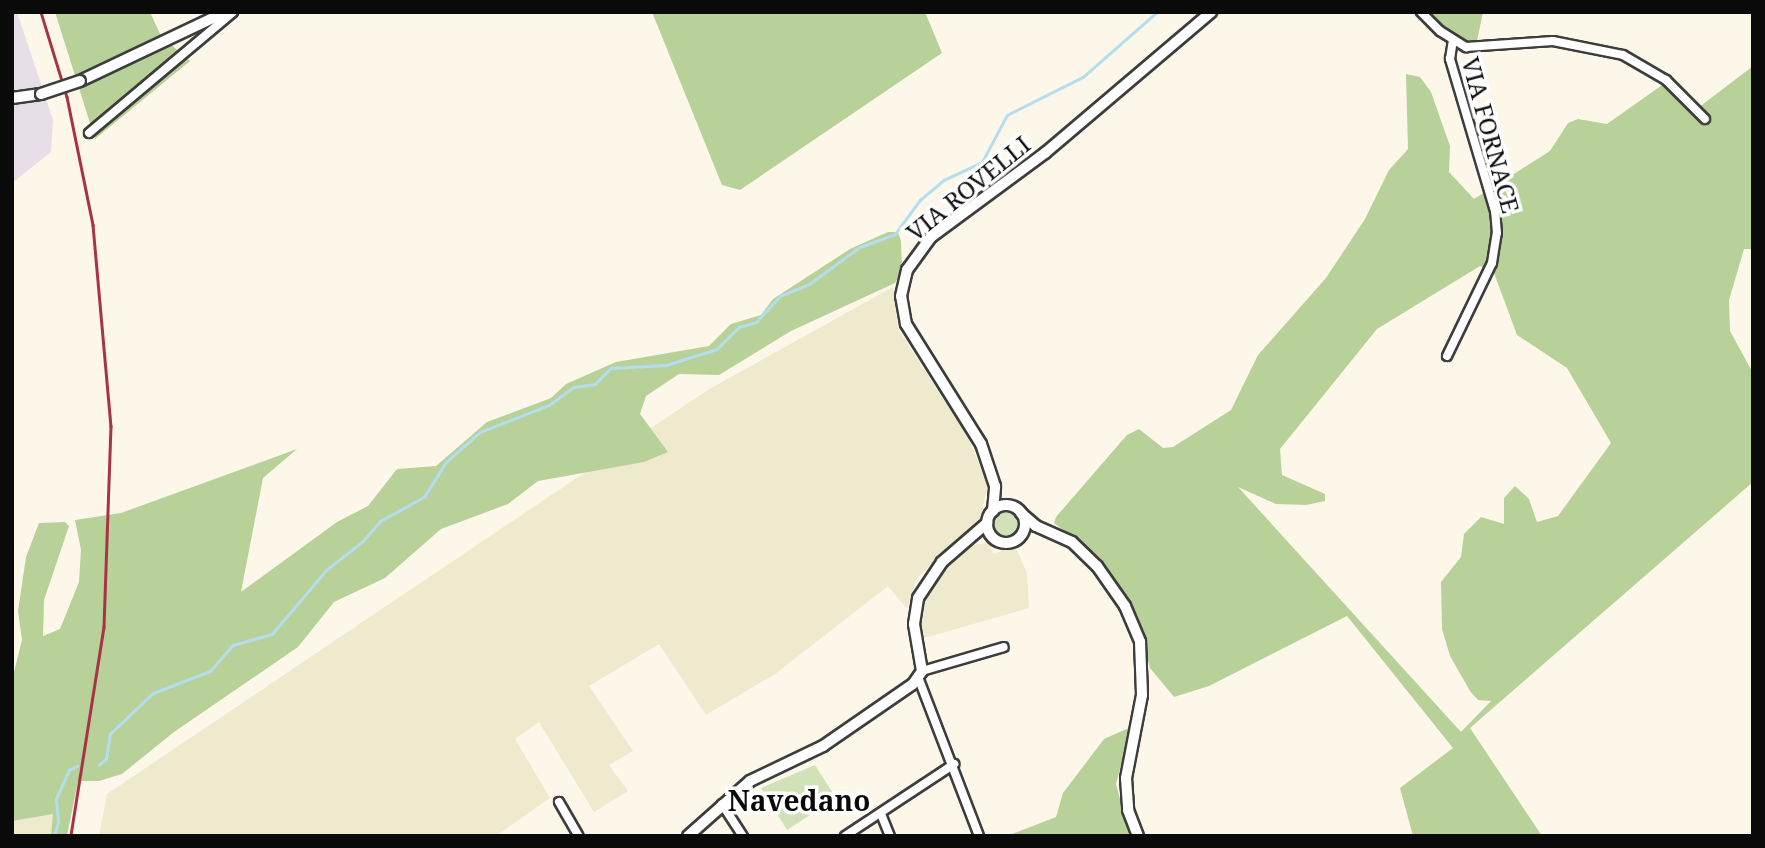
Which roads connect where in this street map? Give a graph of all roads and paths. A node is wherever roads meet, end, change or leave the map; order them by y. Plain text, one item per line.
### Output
1 (225, 12) edge
2 (233, 12) edge
3 (1210, 12) edge
4 (1421, 12) edge
5 (1453, 41) junction
6 (12, 98) edge
7 (1705, 119) dead end
8 (89, 134) dead end
9 (1447, 356) dead end
10 (995, 486) junction
11 (1012, 506) junction
12 (993, 511) junction
13 (1021, 513) junction
14 (987, 523) junction
15 (1052, 532) junction
16 (1019, 538) junction
17 (995, 539) junction
18 (966, 541) junction
19 (1004, 647) dead end
20 (920, 674) junction
21 (954, 764) junction
22 (559, 802) dead end
23 (722, 804) junction
24 (881, 814) junction
25 (579, 836) edge
26 (688, 836) edge
27 (743, 836) edge
28 (845, 836) edge
29 (890, 836) edge
30 (979, 836) edge
31 (1139, 836) edge

1 - 6 street, bridge
2 - 8 street
3 - 10 street, VIA ROVELLI
4 - 5 street, VIA FORNACE
5 - 7 street
5 - 9 street, VIA FORNACE
10 - 11 street, VIA ROVELLI
10 - 12 street, VIA ROVELLI
11 - 12 street
11 - 13 street
12 - 14 street
13 - 15 street
13 - 16 street
14 - 17 street
14 - 18 street
15 - 16 street
15 - 31 street
16 - 17 street
17 - 18 street
18 - 20 street
19 - 20 street
20 - 21 street
20 - 23 street
21 - 24 street
21 - 30 street
22 - 25 street
23 - 26 street
23 - 27 street
24 - 28 street
24 - 29 street

